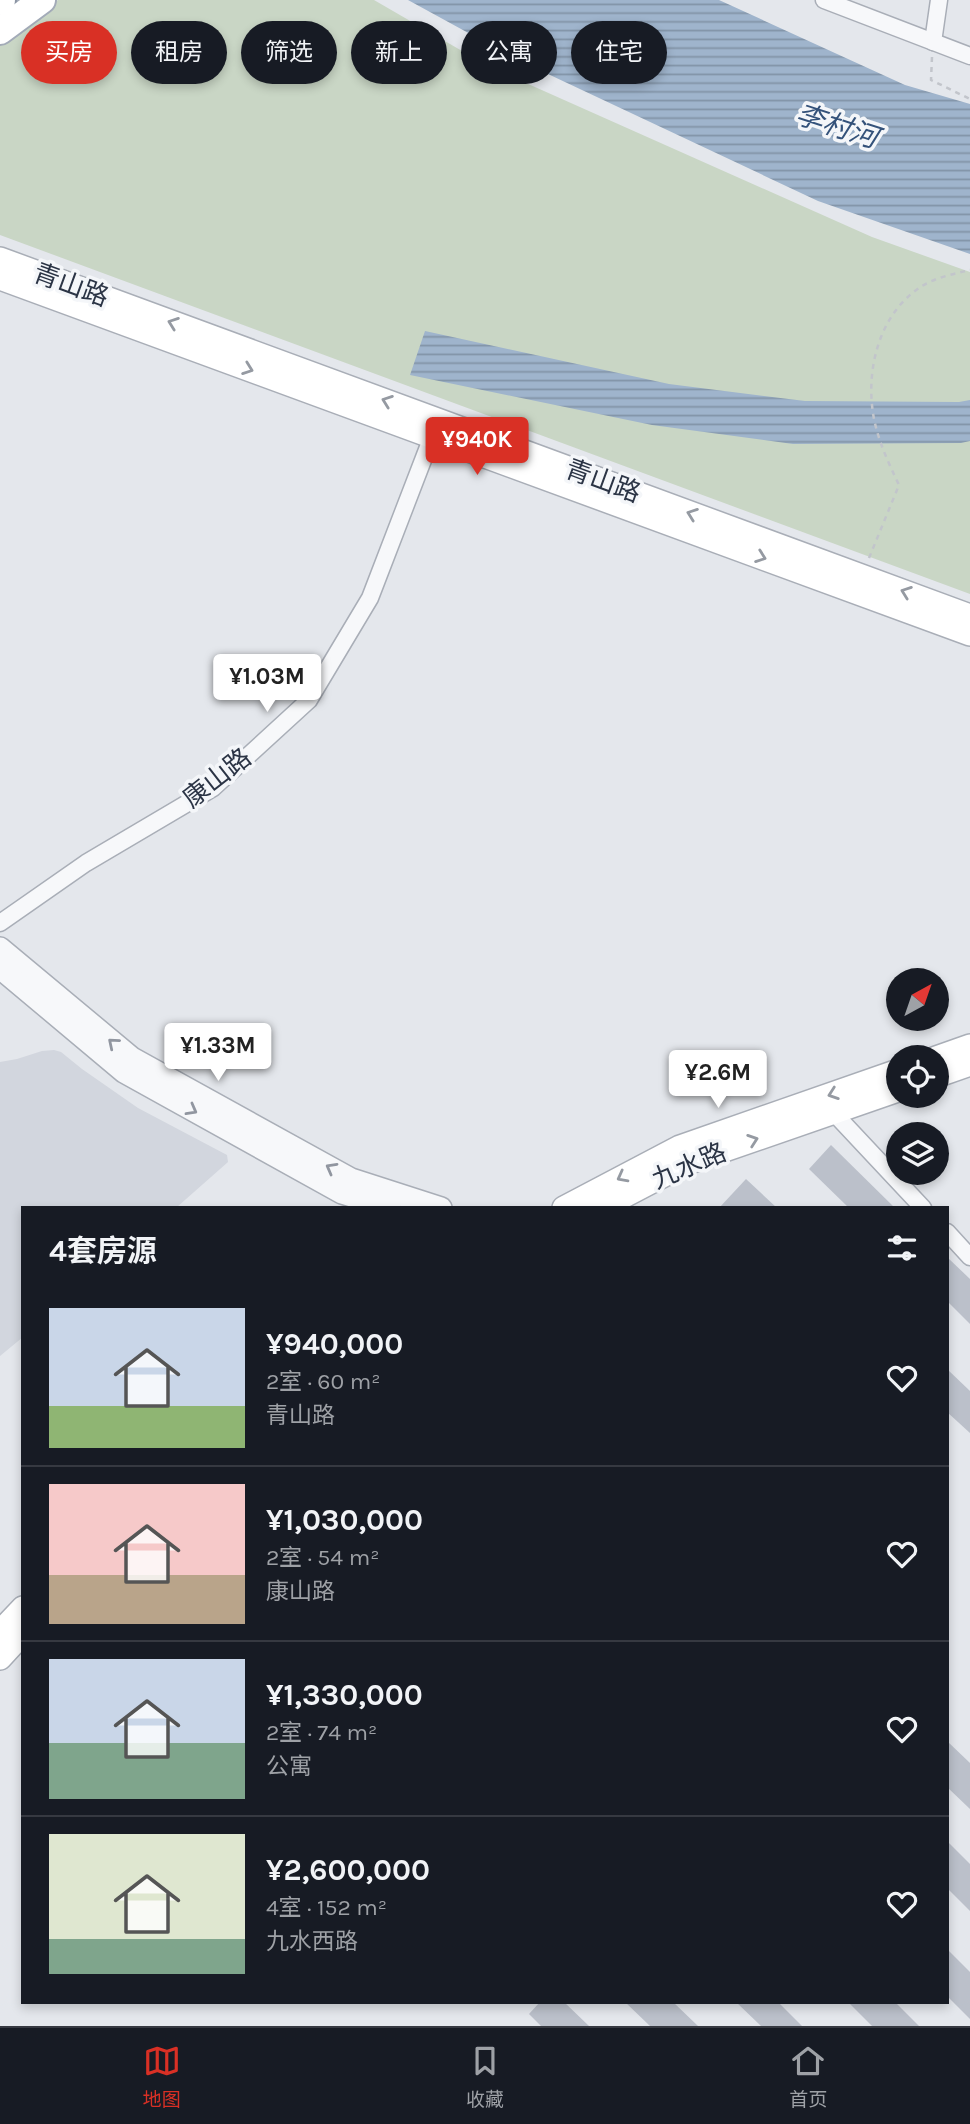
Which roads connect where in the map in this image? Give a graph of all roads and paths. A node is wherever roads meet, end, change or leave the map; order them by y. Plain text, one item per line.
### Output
1 (42, 0) edge
2 (824, 0) edge
3 (939, 0) edge
4 (0, 31) edge
5 (933, 42) junction
6 (970, 56) edge
7 (931, 64) dead end
8 (970, 99) edge
9 (0, 259) edge
10 (970, 270) edge
11 (0, 278) edge
12 (435, 428) junction
13 (862, 576) junction
14 (970, 616) edge
15 (970, 634) edge
16 (0, 923) edge
17 (0, 948) edge
18 (0, 968) edge
19 (970, 1045) edge
20 (949, 1053) edge
21 (970, 1064) edge
22 (949, 1071) edge
23 (886, 1075) edge
24 (886, 1094) edge
25 (833, 1112) junction
26 (384, 1206) edge
27 (435, 1206) edge
28 (568, 1206) edge
29 (605, 1206) edge
30 (921, 1206) edge
31 (949, 1234) edge
32 (970, 1257) edge
33 (21, 1610) edge
34 (0, 1632) edge
35 (21, 1635) edge
36 (0, 1658) edge

1 - 4 main road
2 - 5 street
3 - 5 street
5 - 6 street
7 - 8 path
12 -> 9 main road, 青山路
10 - 13 path
11 -> 12 main road, 青山路
13 -> 12 main road, 青山路
12 -> 15 main road, 青山路
12 - 16 street, 康山路
14 -> 13 main road, 青山路
27 -> 17 street
18 -> 26 street
19 - 20 main road
21 - 22 main road
23 -> 28 main road
24 - 25 main road, 九水路
29 -> 25 main road, 九水路
25 - 30 street
31 - 32 street
33 - 34 main road
35 - 36 main road

